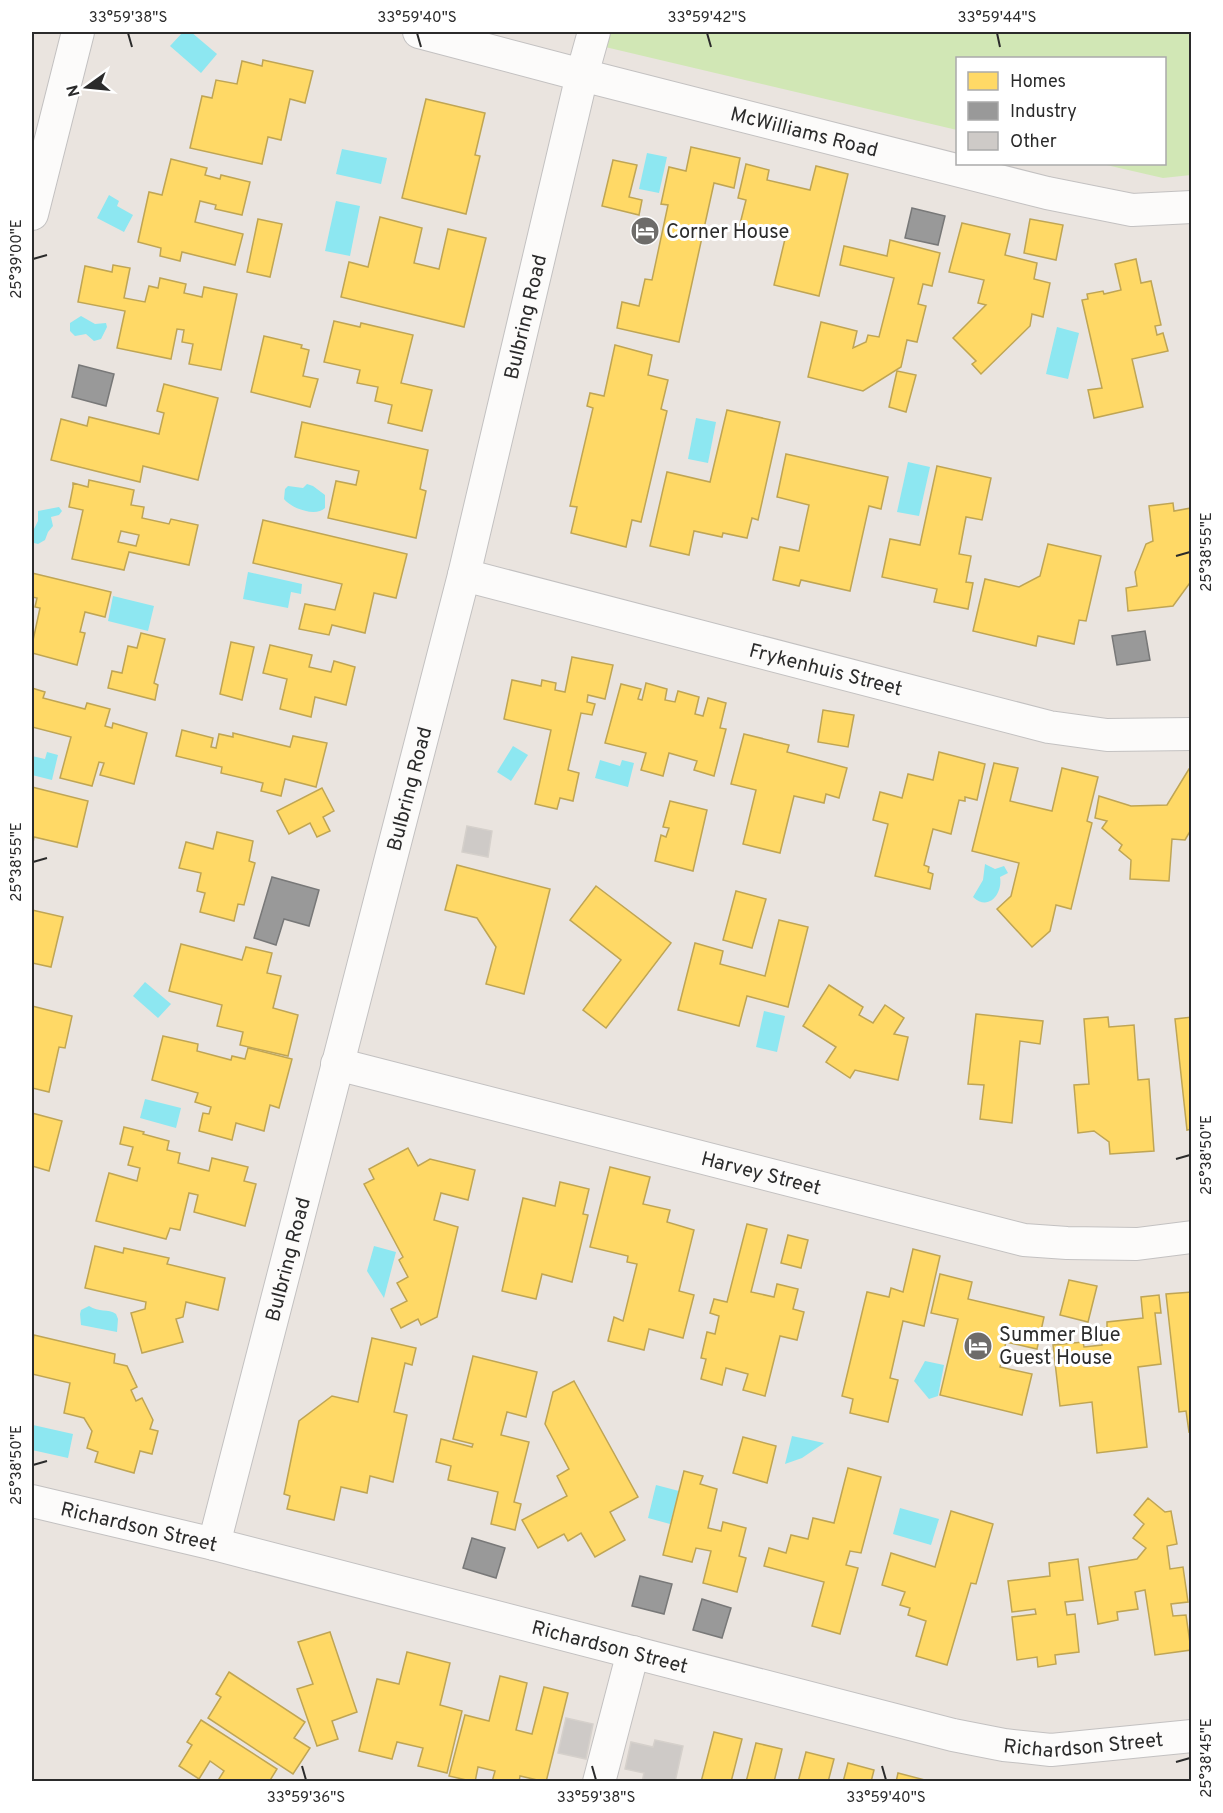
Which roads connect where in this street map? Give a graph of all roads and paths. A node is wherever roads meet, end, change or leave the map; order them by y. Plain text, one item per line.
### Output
1 (78, 32) edge
2 (419, 32) edge
3 (594, 32) edge
4 (582, 75) junction
5 (1191, 207) edge
6 (32, 214) edge
7 (464, 576) junction
8 (1191, 734) edge
9 (337, 1064) junction
10 (1191, 1237) edge
11 (32, 1501) edge
12 (214, 1544) junction
13 (633, 1652) junction
14 (1191, 1736) edge
15 (599, 1782) edge

1 - 6 street
2 - 4 street, McWilliams Road
3 - 4 street, Bulbring Road
4 - 5 street, McWilliams Road
4 - 7 street, Bulbring Road
7 - 8 street, Frykenhuis Street
7 - 9 street, Bulbring Road
9 - 10 street, Harvey Street
9 - 12 street, Bulbring Road
11 - 12 street, Richardson Street
12 - 13 street, Richardson Street
13 - 14 street, Richardson Street
13 - 15 street

